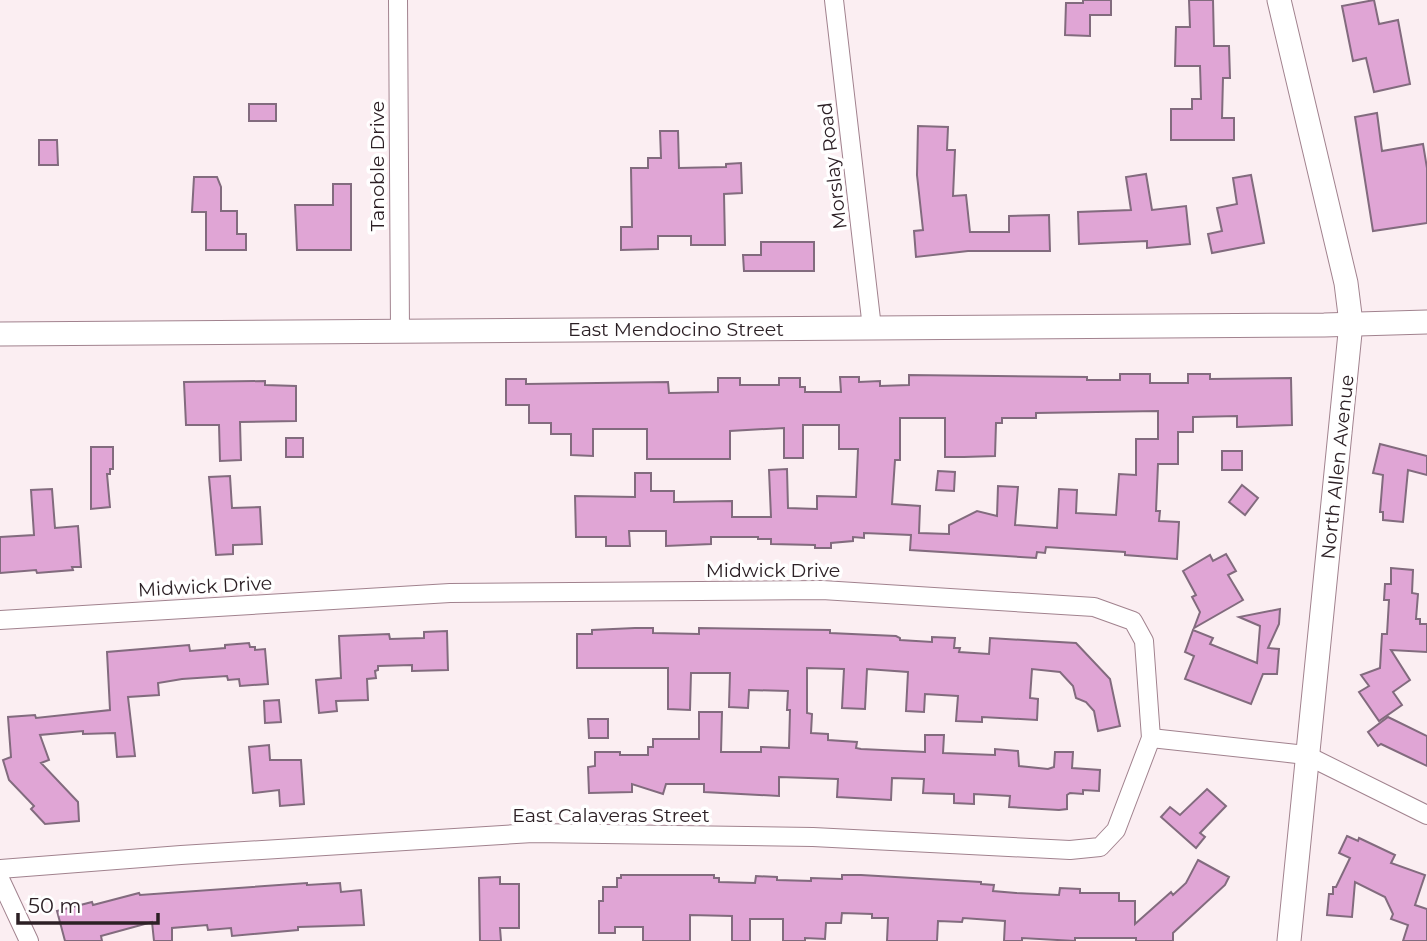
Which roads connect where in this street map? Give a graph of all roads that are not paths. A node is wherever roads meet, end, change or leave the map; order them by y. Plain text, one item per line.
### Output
1 (398, 0) edge
2 (834, 0) edge
3 (1279, 0) edge
4 (1427, 322) edge
5 (1351, 323) junction
6 (872, 328) junction
7 (400, 331) junction
8 (0, 334) edge
9 (0, 620) edge
10 (1151, 738) junction
11 (1306, 755) junction
12 (1427, 814) edge
13 (0, 869) edge
14 (0, 879) edge
15 (29, 941) edge
16 (1289, 941) edge

1 - 7 street, Tanoble Drive
2 - 6 street, Morslay Road
3 - 5 street, North Allen Avenue
4 - 5 street, East Mendocino Street
5 - 6 street, East Mendocino Street
5 - 11 street, North Allen Avenue
6 - 7 street, East Mendocino Street
7 - 8 street, East Mendocino Street
9 - 10 street, Midwick Drive
10 - 11 street
10 - 13 street, East Calaveras Street
11 - 12 street
11 - 16 street, North Allen Avenue
14 - 15 street

